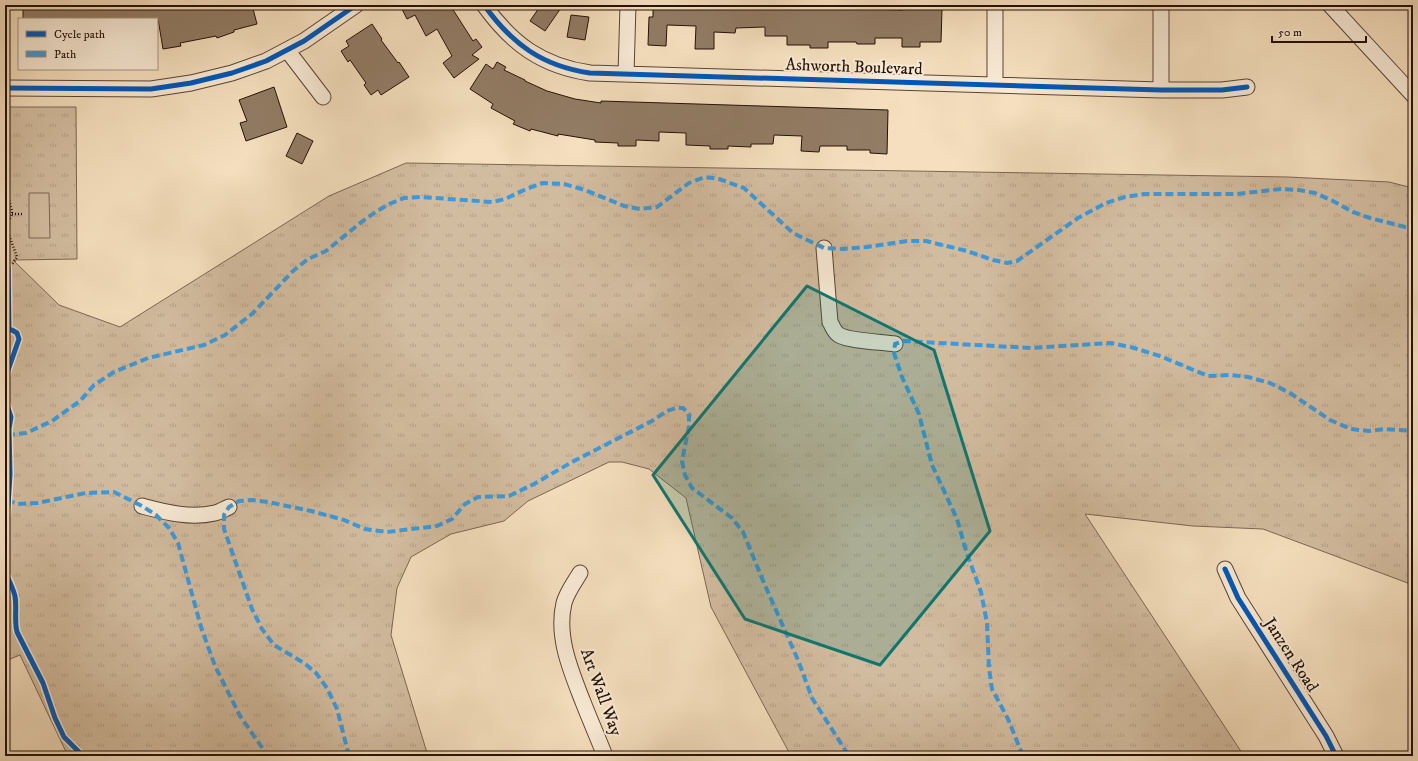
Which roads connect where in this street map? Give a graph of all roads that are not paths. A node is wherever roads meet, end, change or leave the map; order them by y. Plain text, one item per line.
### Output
1 (356, 5) edge
2 (484, 5) edge
3 (628, 5) edge
4 (995, 5) edge
5 (1161, 5) edge
6 (1330, 5) edge
7 (287, 50) junction
8 (626, 74) junction
9 (994, 85) junction
10 (1247, 87) dead end
11 (5, 88) edge
12 (1161, 90) junction
13 (1413, 95) edge
14 (324, 97) dead end
15 (824, 248) dead end
16 (895, 344) dead end
17 (142, 506) dead end
18 (229, 507) dead end
19 (1225, 569) dead end
20 (580, 573) dead end
21 (605, 756) edge
22 (1336, 756) edge

1 - 7 street
2 - 8 street, Ashworth Boulevard
3 - 8 street
4 - 9 street
5 - 12 street
6 - 13 street
7 - 11 street
7 - 14 street
8 - 9 street, Ashworth Boulevard
9 - 12 street, Ashworth Boulevard
10 - 12 street, Ashworth Boulevard
15 - 16 street
17 - 18 street
19 - 22 street, Janzen Road
20 - 21 street, Art Wall Way

